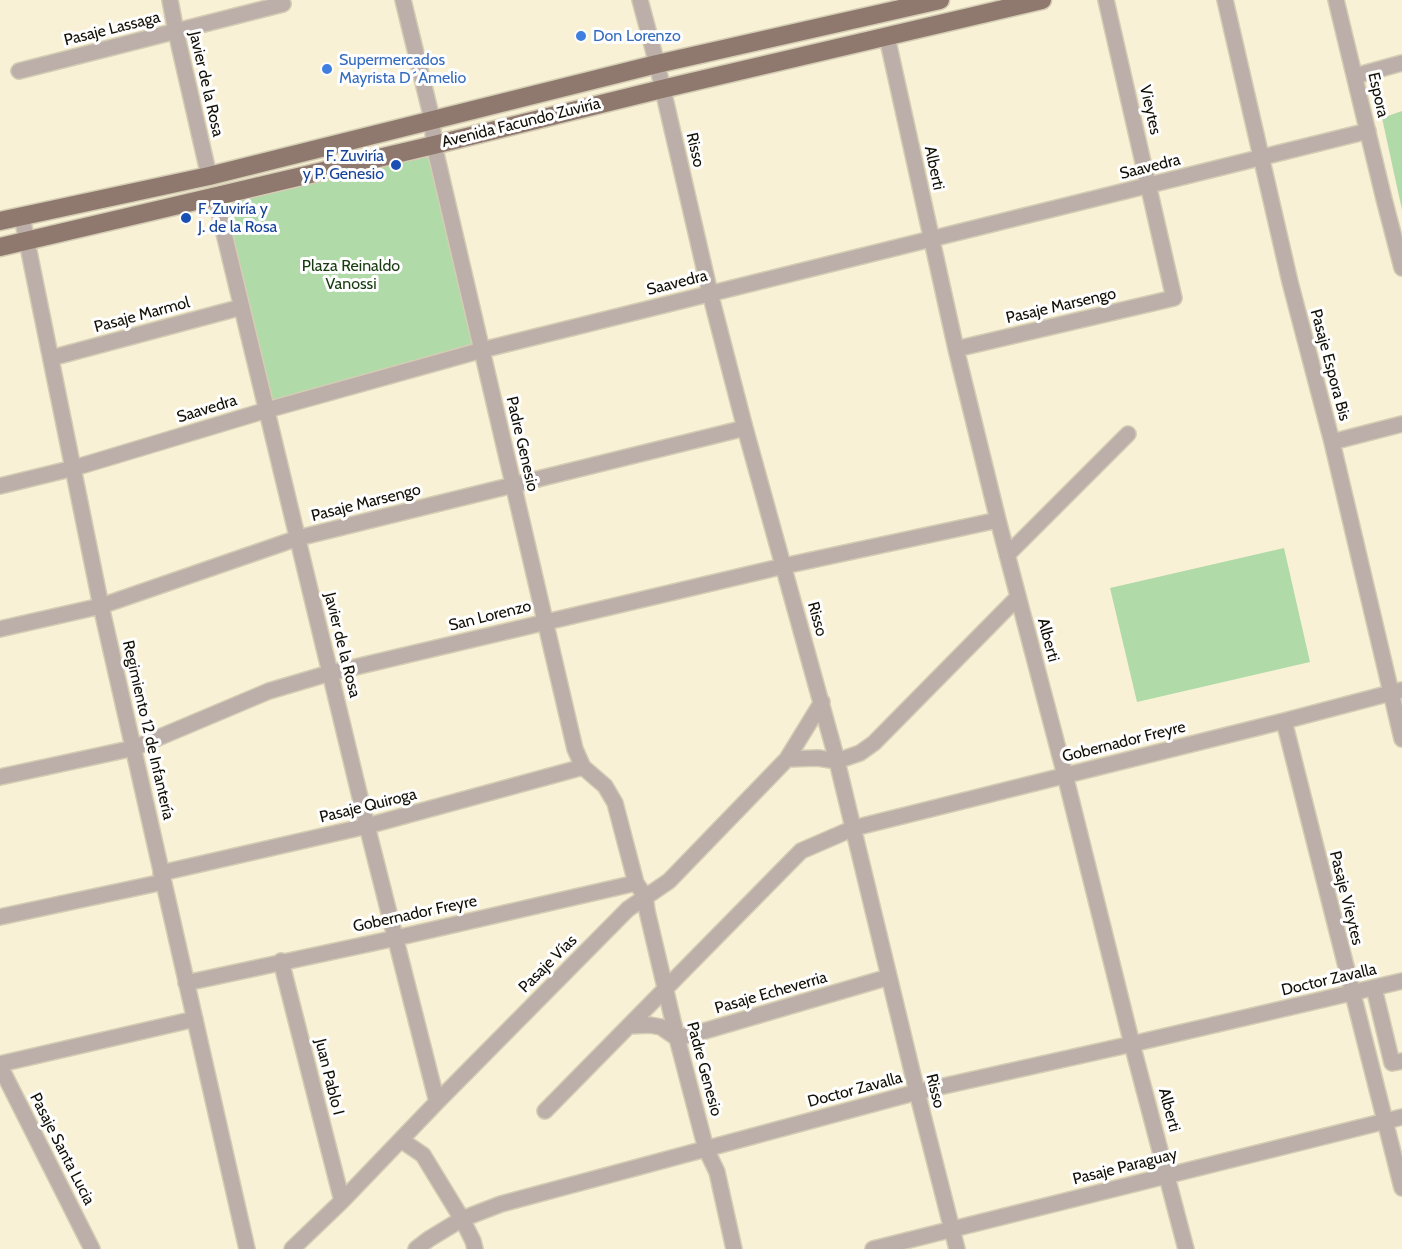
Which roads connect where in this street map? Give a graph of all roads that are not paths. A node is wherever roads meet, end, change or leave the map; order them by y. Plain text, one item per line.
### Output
1 (170, 0) edge
2 (403, 0) edge
3 (640, 0) edge
4 (939, 0) edge
5 (1042, 0) edge
6 (1106, 0) edge
7 (1225, 0) edge
8 (1336, 0) edge
9 (283, 4) dead end
10 (879, 7) edge
11 (176, 32) junction
12 (887, 37) junction
13 (1402, 63) edge
14 (657, 64) junction
15 (19, 71) dead end
16 (1355, 76) junction
17 (662, 89) junction
18 (432, 119) junction
19 (1368, 131) junction
20 (434, 145) junction
21 (1260, 159) junction
22 (209, 176) junction
23 (1149, 186) junction
24 (215, 196) junction
25 (22, 217) junction
26 (0, 221) edge
27 (931, 238) junction
28 (27, 241) junction
29 (0, 247) edge
30 (1402, 268) edge
31 (710, 293) junction
32 (1174, 298) joint
33 (242, 307) junction
34 (956, 349) junction
35 (482, 350) junction
36 (51, 358) junction
37 (267, 410) junction
38 (1402, 424) edge
39 (745, 428) junction
40 (1128, 434) dead end
41 (1332, 442) junction
42 (74, 468) junction
43 (513, 485) junction
44 (0, 486) edge
45 (998, 520) junction
46 (298, 538) junction
47 (1007, 555) junction
48 (784, 566) junction
49 (1018, 597) junction
50 (101, 606) junction
51 (545, 621) junction
52 (0, 629) edge
53 (330, 673) junction
54 (1396, 691) edge
55 (822, 702) junction
56 (1284, 721) junction
57 (1402, 739) edge
58 (134, 747) junction
59 (787, 759) junction
60 (837, 761) junction
61 (583, 767) junction
62 (1065, 775) junction
63 (0, 777) edge
64 (368, 826) junction
65 (854, 828) junction
66 (162, 877) junction
67 (636, 883) junction
68 (645, 896) junction
69 (0, 917) edge
70 (396, 938) junction
71 (281, 962) junction
72 (889, 977) junction
73 (1402, 981) edge
74 (186, 983) junction
75 (1374, 988) junction
76 (665, 989) junction
77 (1352, 993) junction
78 (195, 1020) junction
79 (629, 1026) junction
80 (677, 1038) junction
81 (1132, 1044) junction
82 (1402, 1061) edge
83 (0, 1065) edge
84 (917, 1092) junction
85 (437, 1102) junction
86 (545, 1112) dead end
87 (1402, 1116) edge
88 (1386, 1121) junction
89 (400, 1140) junction
90 (706, 1149) junction
91 (1167, 1174) junction
92 (1402, 1188) edge
93 (342, 1201) junction
94 (462, 1219) junction
95 (951, 1228) junction
96 (92, 1249) edge
97 (247, 1249) edge
98 (292, 1249) edge
99 (416, 1249) edge
100 (475, 1249) edge
101 (734, 1249) edge
102 (873, 1249) edge
103 (957, 1249) edge
104 (1186, 1249) edge

1 - 11 street, Javier de la Rosa
2 - 18 street, Padre Genesio
3 - 14 street, Risso
4 - 10 main road, Avenida Facundo Zuviría
5 - 12 main road, Avenida Facundo Zuviría
6 - 23 street, Vieytes
7 - 21 street, Pasaje Espora Bis
8 - 16 street, Espora
9 - 11 street, Pasaje Lassaga
10 - 14 main road, Avenida Facundo Zuviría
11 - 15 street, Pasaje Lassaga
11 - 22 street, Javier de la Rosa
12 - 17 main road, Avenida Facundo Zuviría
12 - 27 street, Alberti
13 - 16 street
14 - 17 street, Risso
14 - 18 main road, Avenida Facundo Zuviría
16 - 19 street, Espora
17 - 20 main road, Avenida Facundo Zuviría
17 - 31 street, Risso
18 - 20 street, Padre Genesio
18 - 22 main road, Avenida Facundo Zuviría
19 - 21 street, Saavedra
19 - 30 street, Espora
20 - 24 main road, Avenida Facundo Zuviría
20 - 35 street, Padre Genesio
21 - 23 street, Saavedra
21 - 41 street, Pasaje Espora Bis
22 - 25 main road, Avenida Facundo Zuviría
23 - 27 street, Saavedra
23 - 32 street, Vieytes
24 - 28 main road, Avenida Facundo Zuviría
24 - 33 street, Javier de la Rosa
25 - 26 main road, Avenida Facundo Zuviría
25 - 28 street, Regimiento 12 de Infantería
27 - 31 street, Saavedra
27 - 34 street, Alberti
28 - 29 main road, Avenida Facundo Zuviría
28 - 36 street, Regimiento 12 de Infantería
31 - 35 street, Saavedra
31 - 39 street, Risso
32 - 34 street, Pasaje Marsengo
33 - 36 street, Pasaje Marmol
33 - 37 street, Javier de la Rosa
34 - 45 street, Alberti
35 - 37 street, Saavedra
35 - 43 street, Padre Genesio
36 - 42 street, Regimiento 12 de Infantería
37 - 42 street, Saavedra
37 - 46 street, Javier de la Rosa
38 - 41 street
39 - 43 street, Pasaje Marsengo
39 - 48 street, Risso
40 - 47 street
41 - 54 street, Pasaje Espora Bis
42 - 44 street, Saavedra
42 - 50 street, Regimiento 12 de Infantería
43 - 46 street, Pasaje Marsengo
43 - 51 street, Padre Genesio
45 - 47 street, Alberti
45 - 48 street, San Lorenzo
46 - 50 street, Pasaje Marsengo
46 - 53 street, Javier de la Rosa
47 - 49 street, Alberti
48 - 51 street, San Lorenzo
48 - 55 street, Risso
49 - 60 street
49 - 62 street, Alberti
50 - 52 street, Pasaje Marsengo
50 - 58 street, Regimiento 12 de Infantería
51 - 53 street, San Lorenzo
51 - 61 street, Padre Genesio
53 - 58 street, San Lorenzo
53 - 64 street, Javier de la Rosa
54 - 56 street, Gobernador Freyre
54 - 57 street, Pasaje Espora Bis
55 - 59 street, Pasaje Vías
55 - 60 street, Risso
56 - 62 street, Gobernador Freyre
56 - 77 street, Pasaje Vieytes
58 - 63 street, San Lorenzo
58 - 66 street, Regimiento 12 de Infantería
59 - 60 street
59 - 68 street, Pasaje Vías
60 - 65 street, Risso
61 - 64 street, Pasaje Quiroga
61 - 67 street, Padre Genesio
62 - 65 street, Gobernador Freyre
62 - 81 street, Alberti
64 - 66 street, Pasaje Quiroga
64 - 70 street, Javier de la Rosa
65 - 72 street, Risso
65 - 76 street
66 - 69 street, Pasaje Quiroga
66 - 74 street, Regimiento 12 de Infantería
67 - 68 street
67 - 70 street, Gobernador Freyre
68 - 76 street, Padre Genesio
68 - 85 street, Pasaje Vías
70 - 71 street, Gobernador Freyre
70 - 85 street, Javier de la Rosa
71 - 74 street, Gobernador Freyre
71 - 93 street, Juan Pablo I
72 - 80 street, Pasaje Echeverria
72 - 84 street, Risso
73 - 75 street, Doctor Zavalla
74 - 78 street, Regimiento 12 de Infantería
75 - 77 street, Doctor Zavalla
75 - 82 street
76 - 79 street
76 - 80 street, Padre Genesio
77 - 81 street, Doctor Zavalla
77 - 88 street, Pasaje Vieytes
78 - 83 street
78 - 97 street, Regimiento 12 de Infantería
79 - 80 street
79 - 86 street
80 - 90 street, Padre Genesio
81 - 84 street, Doctor Zavalla
81 - 91 street, Alberti
83 - 96 street, Pasaje Santa Lucia
84 - 90 street, Doctor Zavalla
84 - 95 street, Risso
85 - 89 street, Pasaje Vías
87 - 88 street, Pasaje Paraguay
88 - 91 street, Pasaje Paraguay
88 - 92 street, Pasaje Vieytes
89 - 93 street, Pasaje Vías
89 - 94 street
90 - 94 street, Doctor Zavalla
90 - 101 street, Padre Genesio
91 - 95 street, Pasaje Paraguay
91 - 104 street, Alberti
93 - 98 street, Pasaje Vías
94 - 99 street
94 - 100 street
95 - 102 street, Pasaje Paraguay
95 - 103 street, Risso

